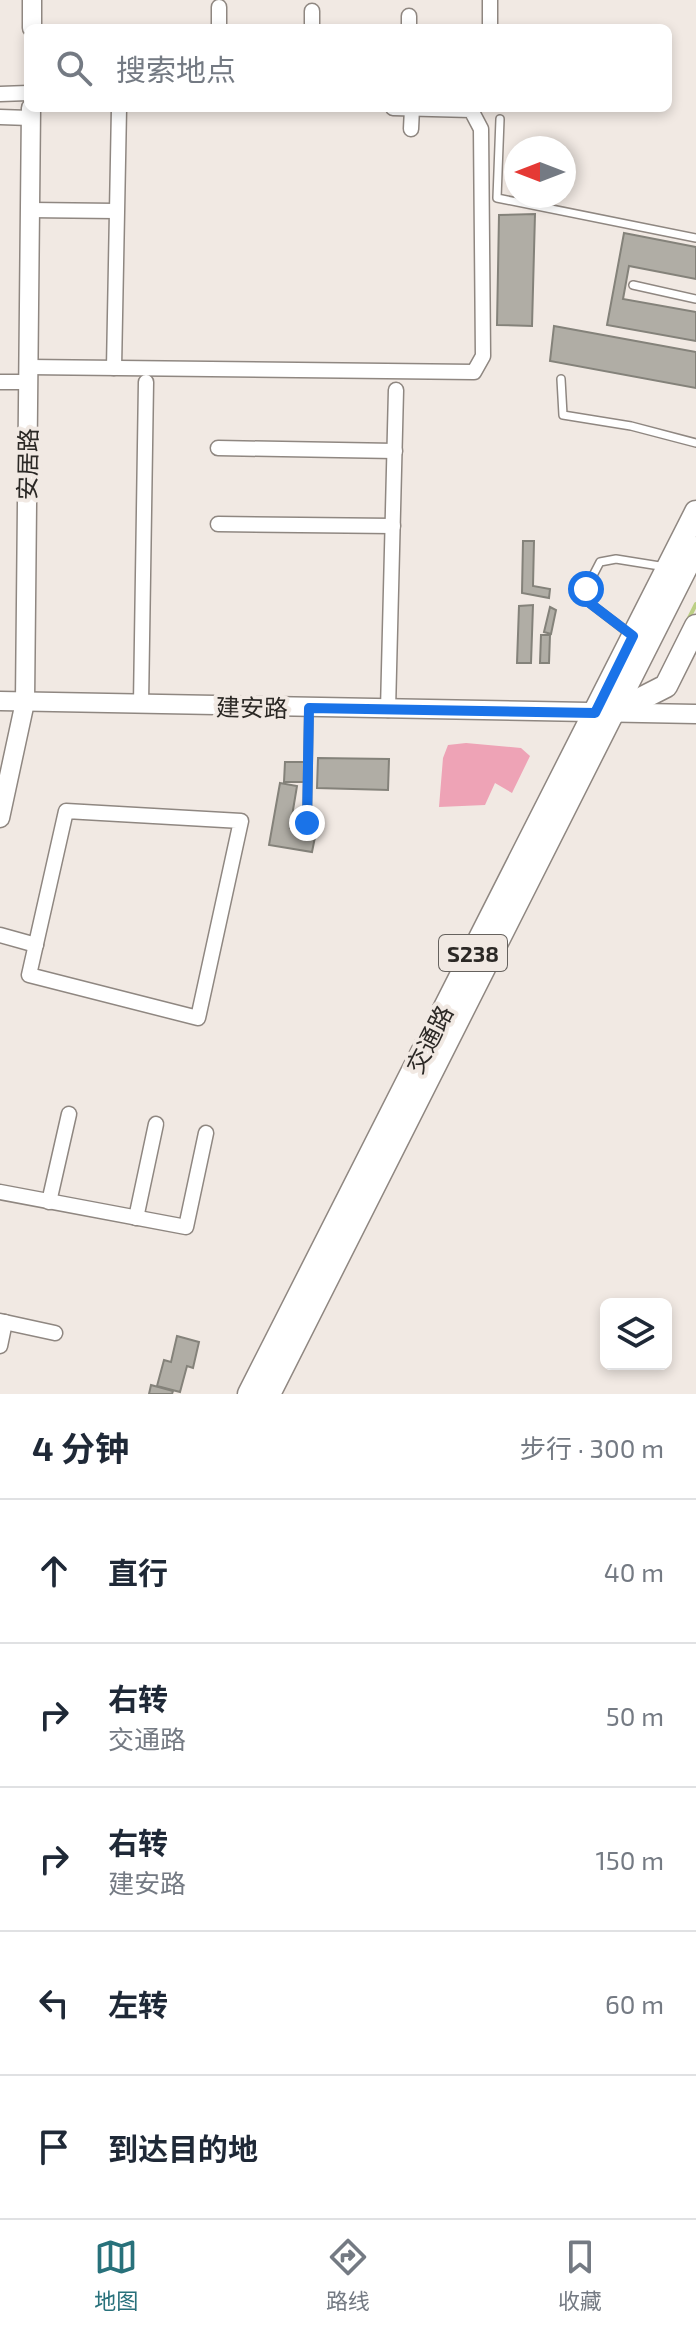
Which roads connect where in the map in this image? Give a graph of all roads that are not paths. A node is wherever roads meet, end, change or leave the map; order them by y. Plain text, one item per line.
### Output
1 (32, 0) edge
2 (490, 0) edge
3 (219, 7) dead end
4 (312, 11) dead end
5 (32, 24) edge
6 (219, 24) edge
7 (312, 24) edge
8 (490, 24) edge
9 (24, 93) edge
10 (0, 94) edge
11 (119, 112) edge
12 (412, 112) edge
13 (472, 112) edge
14 (30, 113) edge
15 (0, 117) edge
16 (500, 119) dead end
17 (411, 129) dead end
18 (30, 210) junction
19 (116, 211) junction
20 (696, 238) edge
21 (633, 285) dead end
22 (696, 299) edge
23 (114, 368) junction
24 (28, 374) junction
25 (561, 379) dead end
26 (0, 382) edge
27 (146, 382) dead end
28 (396, 390) dead end
29 (696, 443) edge
30 (218, 448) dead end
31 (395, 451) junction
32 (696, 512) edge
33 (218, 524) dead end
34 (393, 526) junction
35 (696, 548) edge
36 (668, 567) junction
37 (696, 626) edge
38 (633, 636) junction
39 (0, 701) edge
40 (25, 702) junction
41 (141, 704) junction
42 (309, 708) junction
43 (388, 710) junction
44 (604, 713) junction
45 (696, 714) edge
46 (0, 818) edge
47 (307, 823) dead end
48 (0, 935) edge
49 (36, 945) junction
50 (69, 1114) dead end
51 (156, 1124) dead end
52 (206, 1133) dead end
53 (0, 1192) edge
54 (49, 1202) junction
55 (136, 1218) junction
56 (3, 1322) edge
57 (55, 1333) dead end
58 (0, 1346) edge
59 (249, 1394) edge
60 (269, 1394) edge

1 - 5 street
2 - 8 street
3 - 6 street
4 - 7 street
9 - 10 street
11 - 19 street
12 - 17 street
13 - 23 street
14 - 15 street
14 - 18 street, 安居路
16 - 20 lane
18 - 19 street
18 - 24 street, 安居路
19 - 23 street
21 - 22 lane
23 - 24 street
24 - 26 street
24 - 40 street, 安居路
25 - 29 lane
27 - 41 street
28 - 31 street
30 - 31 street
31 - 34 street
32 - 36 main road, 交通路 / S238
33 - 34 street
34 - 43 street
35 - 44 main road, 交通路 / S238
36 - 38 main road, 交通路 / S238
36 - 38 lane
37 - 44 main road
38 - 44 main road, 交通路 / S238
39 - 40 street, 建安路
40 - 41 street, 建安路
40 - 46 street, 安居路
41 - 42 street, 建安路
42 - 43 street, 建安路
42 - 47 lane
43 - 44 street, 建安路
44 - 45 street, 建安路
44 - 59 main road, 交通路 / S238
44 - 60 main road, 交通路 / S238
48 - 49 street
49 - 49 street
50 - 54 street
51 - 55 street
52 - 55 street
53 - 54 street
54 - 55 street
56 - 57 street
56 - 58 street

